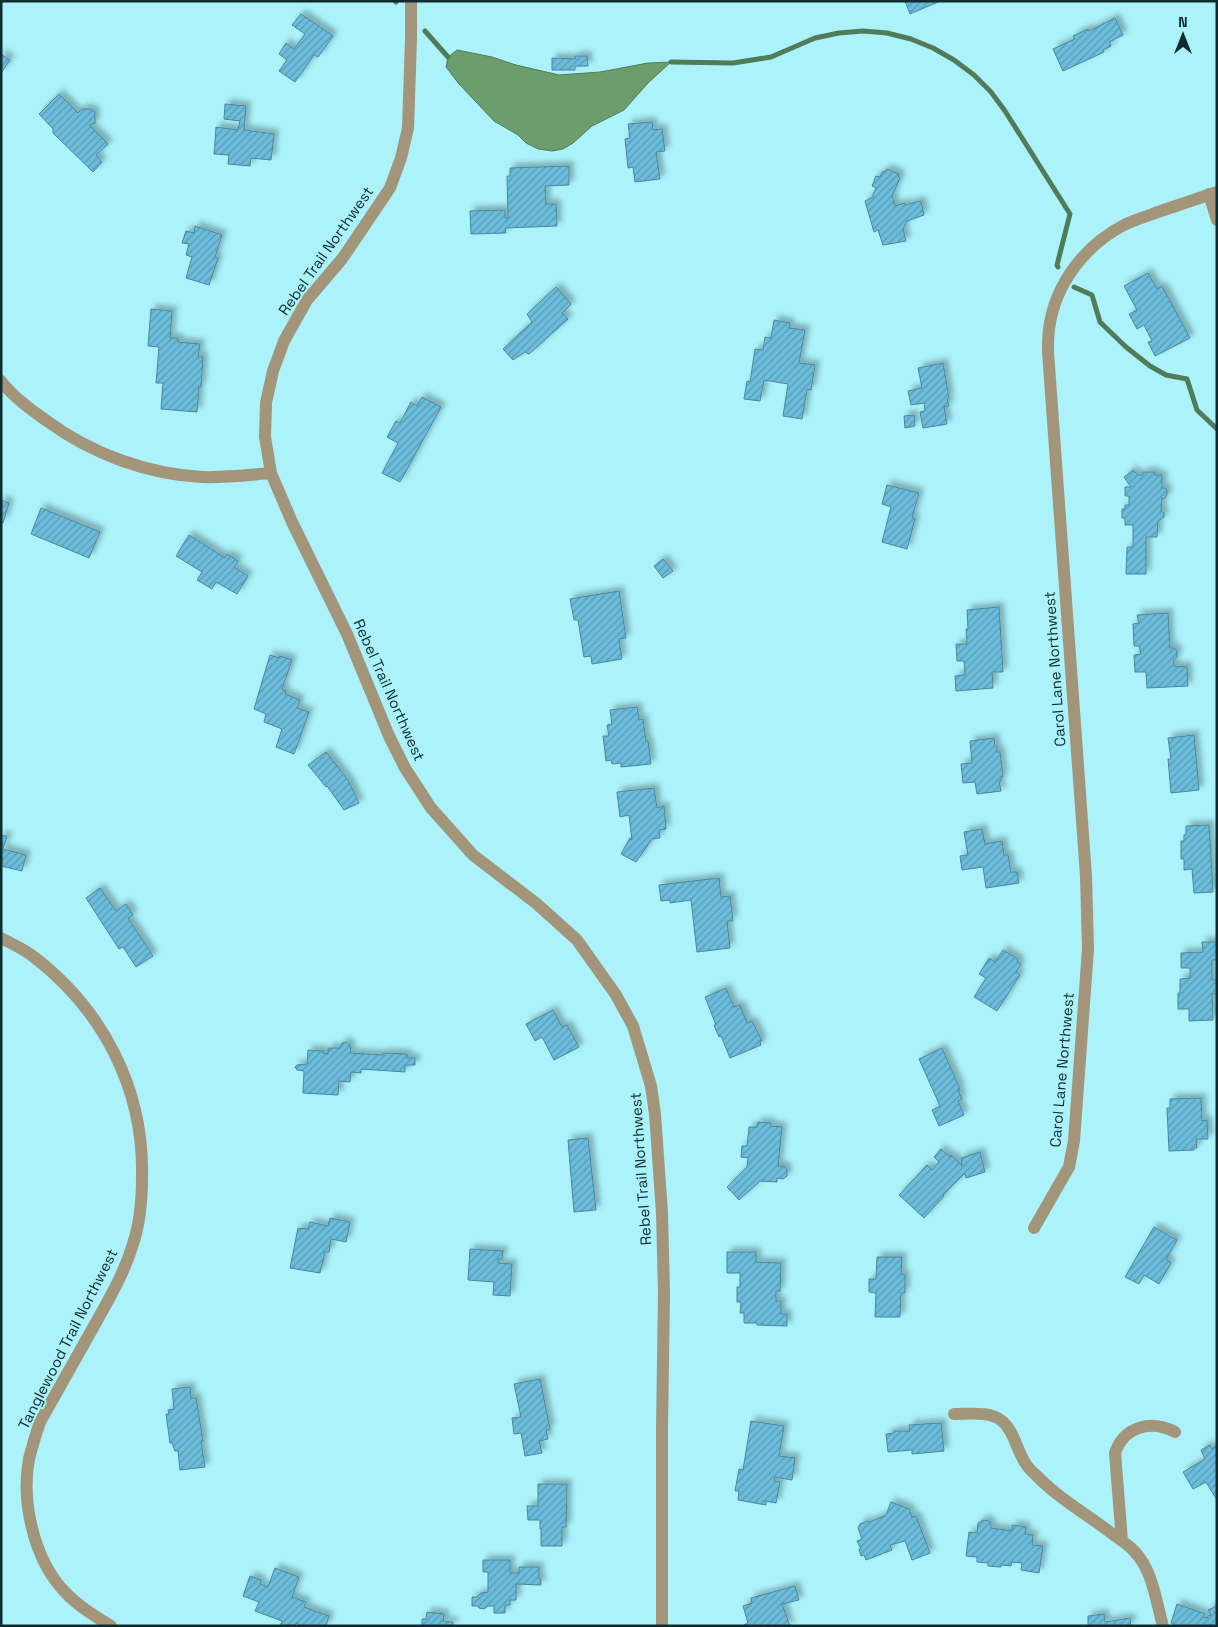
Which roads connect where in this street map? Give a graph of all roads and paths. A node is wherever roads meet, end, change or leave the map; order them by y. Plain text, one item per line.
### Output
1 (410, 1) edge
2 (1213, 193) edge
3 (1217, 220) edge
4 (1, 381) edge
5 (271, 473) junction
6 (1, 938) edge
7 (1034, 1228) dead end
8 (954, 1414) dead end
9 (1174, 1432) dead end
10 (1122, 1541) junction
11 (111, 1626) edge
12 (662, 1626) edge
13 (1162, 1626) edge

1 - 5 street, Rebel Trail Northwest
2 - 3 street
2 - 7 street, Carol Lane Northwest
4 - 5 street
5 - 12 street, Rebel Trail Northwest
6 - 11 street, Tanglewood Trail Northwest
8 - 10 street
9 - 10 street
10 - 13 street

